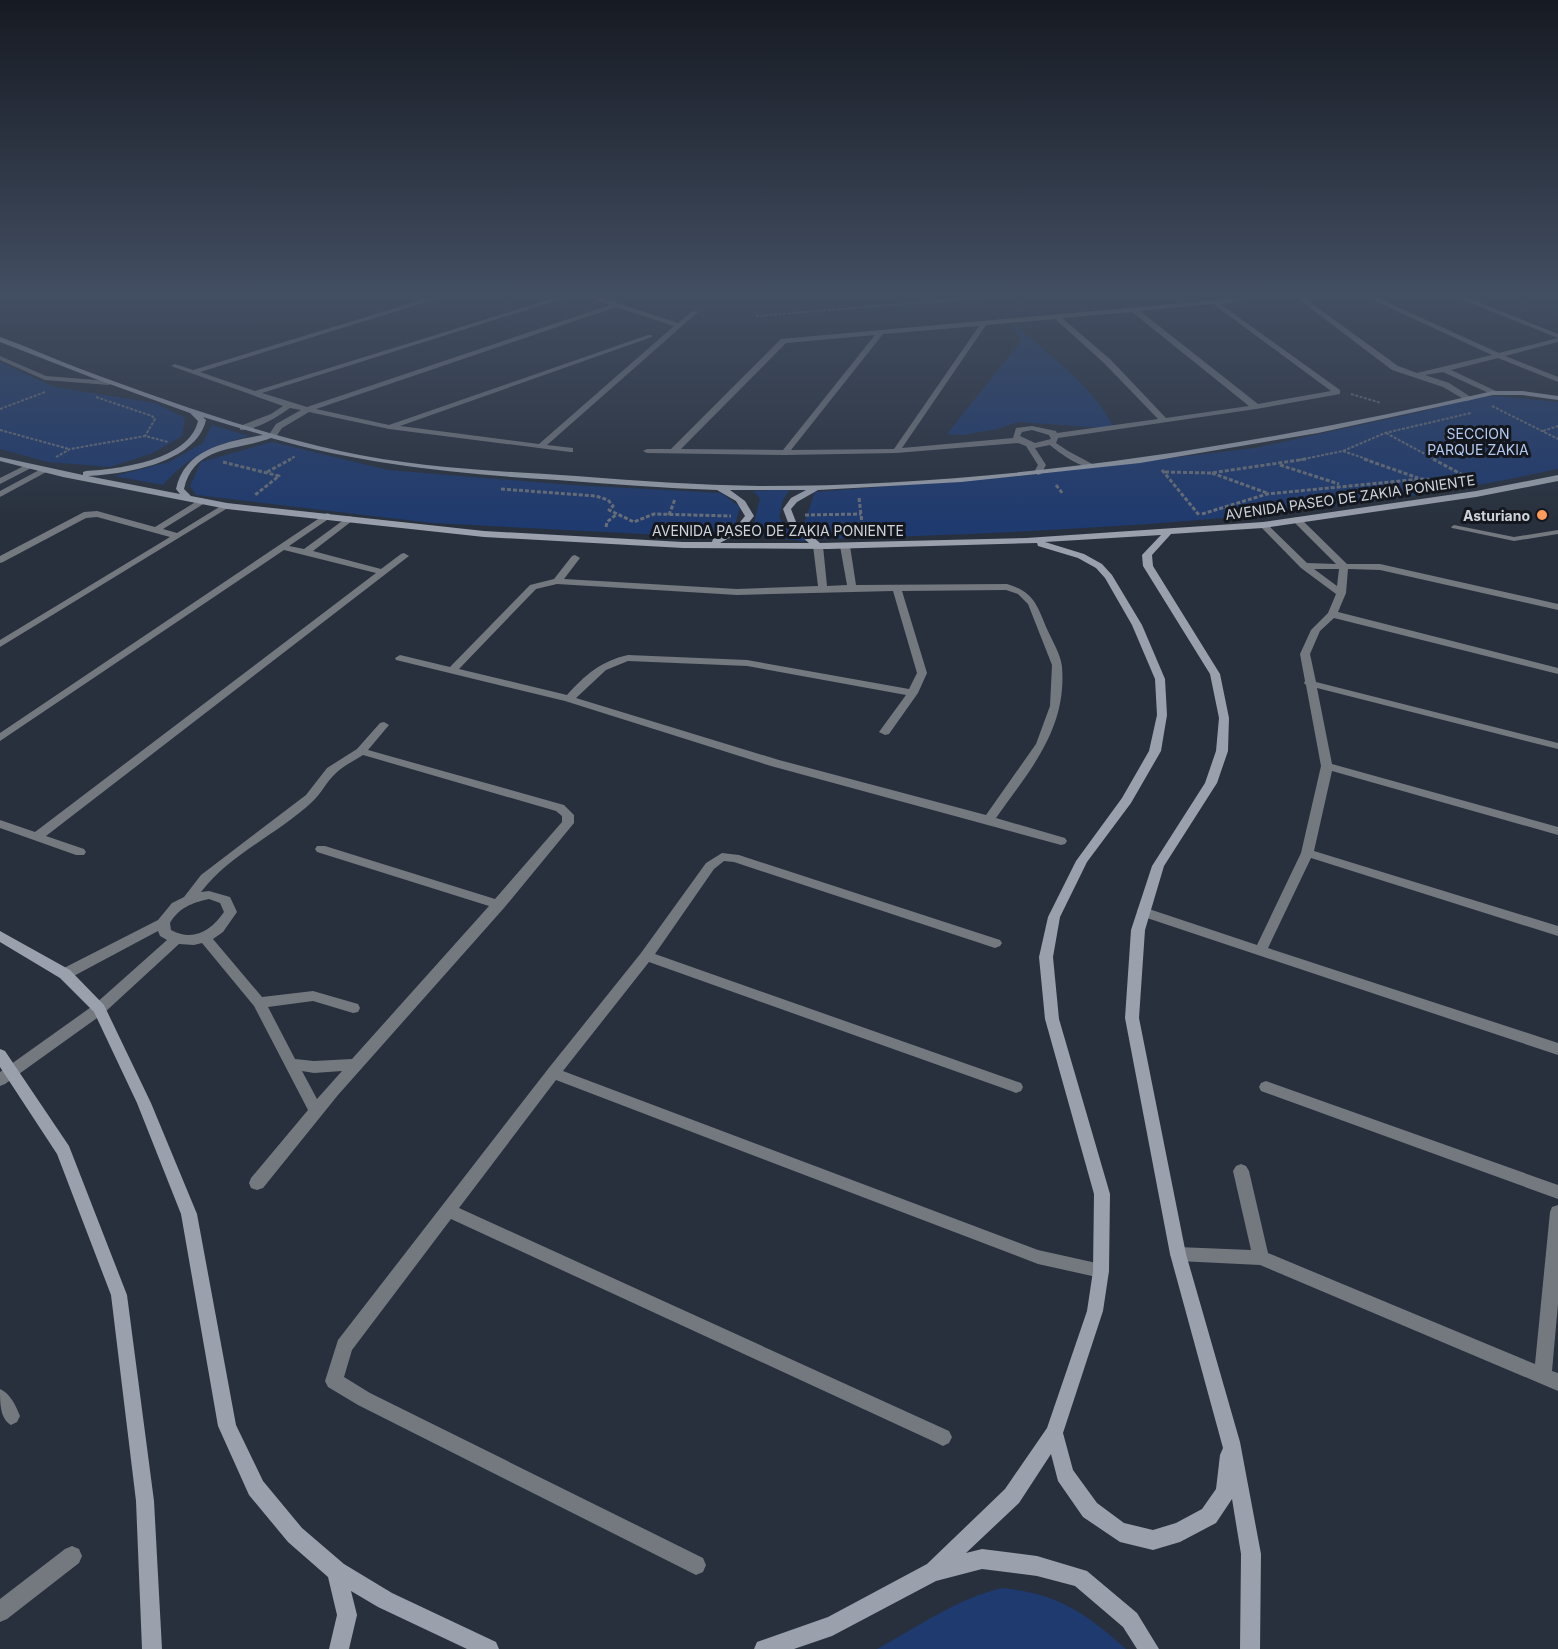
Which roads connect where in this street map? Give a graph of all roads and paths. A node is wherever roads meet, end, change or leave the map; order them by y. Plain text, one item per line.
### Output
1 (31, 372) edge
2 (82, 372) edge
3 (192, 372) edge
4 (323, 372) edge
5 (418, 372) edge
6 (548, 372) edge
7 (624, 372) edge
8 (753, 372) edge
9 (849, 372) edge
10 (951, 372) edge
11 (1118, 372) edge
12 (1213, 372) edge
13 (1310, 372) edge
14 (1408, 372) edge
15 (1434, 372) edge
16 (1448, 372) edge
17 (1538, 372) edge
18 (1418, 375) junction
19 (1558, 380) edge
20 (109, 383) junction
21 (49, 390) dead end
22 (1337, 392) junction
23 (255, 393) junction
24 (1493, 393) junction
25 (95, 396) dead end
26 (1472, 398) junction
27 (1558, 398) edge
28 (290, 405) junction
29 (1257, 407) junction
30 (1495, 408) junction
31 (0, 409) edge
32 (308, 409) junction
33 (189, 410) junction
34 (1484, 411) dead end
35 (1403, 413) junction
36 (1473, 413) dead end
37 (1165, 421) junction
38 (1558, 426) edge
39 (243, 428) junction
40 (389, 428) junction
41 (0, 430) edge
42 (1543, 431) junction
43 (1385, 433) junction
44 (272, 436) junction
45 (1054, 439) junction
46 (1558, 439) edge
47 (1019, 440) junction
48 (1029, 444) junction
49 (542, 446) junction
50 (70, 449) junction
51 (570, 450) dead end
52 (647, 451) dead end
53 (674, 451) junction
54 (896, 451) junction
55 (1343, 451) junction
56 (785, 453) junction
57 (201, 458) junction
58 (1151, 458) junction
59 (0, 459) edge
60 (52, 459) dead end
61 (1280, 464) junction
62 (1092, 466) junction
63 (29, 467) junction
64 (46, 470) junction
65 (1038, 472) junction
66 (1163, 472) junction
67 (1211, 473) junction
68 (63, 474) junction
69 (1558, 478) edge
70 (0, 482) edge
71 (1478, 483) dead end
72 (1056, 485) dead end
73 (1342, 485) junction
74 (856, 486) junction
75 (714, 487) junction
76 (818, 487) junction
77 (0, 494) edge
78 (1063, 494) dead end
79 (1267, 494) junction
80 (255, 495) dead end
81 (188, 498) junction
82 (202, 501) junction
83 (227, 506) junction
84 (609, 510) dead end
85 (861, 514) junction
86 (788, 515) junction
87 (1199, 515) junction
88 (327, 516) junction
89 (750, 516) junction
90 (1187, 516) dead end
91 (349, 519) junction
92 (1297, 520) junction
93 (1263, 525) junction
94 (1454, 527) dead end
95 (1208, 528) junction
96 (156, 530) junction
97 (1168, 532) junction
98 (1558, 532) edge
99 (178, 536) junction
100 (1026, 541) junction
101 (706, 544) junction
102 (865, 545) junction
103 (818, 546) junction
104 (845, 546) junction
105 (284, 547) junction
106 (305, 553) junction
107 (404, 556) dead end
108 (575, 558) dead end
109 (0, 560) edge
110 (1304, 566) junction
111 (1344, 566) junction
112 (383, 572) junction
113 (557, 581) junction
114 (852, 588) junction
115 (823, 589) junction
116 (897, 589) junction
117 (1341, 593) junction
118 (1558, 607) edge
119 (1332, 614) junction
120 (0, 644) edge
121 (400, 658) dead end
122 (453, 670) junction
123 (1558, 671) edge
124 (1309, 682) junction
125 (912, 693) junction
126 (569, 699) junction
127 (384, 725) dead end
128 (885, 732) dead end
129 (0, 738) edge
130 (1558, 746) edge
131 (362, 751) junction
132 (1328, 766) junction
133 (989, 820) junction
134 (0, 824) edge
135 (1558, 831) edge
136 (37, 837) junction
137 (1061, 841) dead end
138 (321, 849) dead end
139 (80, 852) dead end
140 (1307, 853) junction
141 (189, 899) junction
142 (499, 905) junction
143 (1143, 912) junction
144 (163, 923) junction
145 (1558, 931) edge
146 (0, 936) edge
147 (205, 938) junction
148 (175, 940) junction
149 (995, 943) dead end
150 (1261, 950) junction
151 (646, 956) junction
152 (65, 974) junction
153 (259, 1003) junction
154 (353, 1008) dead end
155 (99, 1010) junction
156 (1558, 1049) edge
157 (0, 1055) edge
158 (291, 1064) junction
159 (356, 1064) junction
160 (553, 1073) junction
161 (6, 1076) edge
162 (1016, 1087) dead end
163 (1266, 1087) dead end
164 (315, 1110) junction
165 (1241, 1171) dead end
166 (257, 1184) dead end
167 (1558, 1192) edge
168 (448, 1210) junction
169 (1558, 1212) edge
170 (1178, 1254) junction
171 (1261, 1258) junction
172 (1101, 1271) junction
173 (1551, 1379) edge
174 (0, 1398) edge
175 (11, 1416) dead end
176 (1054, 1433) junction
177 (943, 1437) dead end
178 (1231, 1442) junction
179 (72, 1556) dead end
180 (696, 1565) dead end
181 (338, 1571) junction
182 (934, 1571) junction
183 (0, 1612) edge
184 (152, 1649) edge
185 (339, 1649) edge
186 (489, 1649) edge
187 (764, 1649) edge
188 (1149, 1649) edge
189 (1250, 1649) edge

1 - 20 lane
2 - 20 street
3 - 23 street
4 - 23 street
5 - 32 street
6 - 40 street
7 - 49 street
8 - 53 street
9 - 56 street
10 - 54 street
11 - 37 street
12 - 29 street
13 - 22 street
14 - 18 street
15 - 18 street
16 - 24 street
17 - 19 street
18 - 26 street
20 - 33 street
21 - 31 path
22 - 29 street
22 - 35 path
23 - 28 street
24 - 26 street
24 - 27 street
25 - 50 path
26 - 30 path
26 - 35 street
28 - 32 street
28 - 39 street
29 - 37 street
30 - 34 path
30 - 42 path
32 - 40 street
32 - 44 street
33 - 39 street
33 - 68 street
35 - 58 street
36 - 43 path
37 - 45 street
38 - 42 path
39 - 44 street
40 - 49 street
41 - 50 path
42 - 46 path
43 - 55 path
43 - 71 path
44 - 57 street
44 - 75 street
45 - 47 street
45 - 48 street
45 - 62 street
47 - 48 street
47 - 54 street
48 - 65 street
49 - 51 street
50 - 60 path
52 - 53 street
53 - 56 street
54 - 56 street
55 - 61 path
55 - 73 path
57 - 80 path
57 - 81 street
58 - 62 street
58 - 66 path
59 - 63 street, AVENIDA PASEO DE ZAKIA PONIENTE
61 - 67 path
61 - 73 path
62 - 65 street
63 - 64 street, AVENIDA PASEO DE ZAKIA PONIENTE
63 - 70 street
64 - 68 street, AVENIDA PASEO DE ZAKIA PONIENTE
64 - 77 street
65 - 74 street
66 - 67 path
66 - 87 path
67 - 79 path
68 - 81 street, AVENIDA PASEO DE ZAKIA PONIENTE
69 - 92 street, AVENIDA PASEO DE ZAKIA PONIENTE
72 - 78 path
73 - 79 path
74 - 76 street
74 - 85 path
75 - 76 street
75 - 89 street
76 - 86 street
79 - 87 path
81 - 82 street, AVENIDA PASEO DE ZAKIA PONIENTE
82 - 83 street, AVENIDA PASEO DE ZAKIA PONIENTE
82 - 96 street
83 - 88 street, AVENIDA PASEO DE ZAKIA PONIENTE
83 - 99 street
84 - 89 path
85 - 86 path
85 - 102 path
86 - 103 street
87 - 90 path
87 - 95 path
88 - 91 street, AVENIDA PASEO DE ZAKIA PONIENTE
88 - 105 street
89 - 101 street
91 - 101 street, AVENIDA PASEO DE ZAKIA PONIENTE
91 - 106 street
92 - 93 street, AVENIDA PASEO DE ZAKIA PONIENTE
92 - 111 street
93 - 95 street, AVENIDA PASEO DE ZAKIA PONIENTE
93 - 110 street
94 - 98 lane
95 - 97 street, AVENIDA PASEO DE ZAKIA PONIENTE
96 - 99 street
96 - 109 street
97 - 100 street, AVENIDA PASEO DE ZAKIA PONIENTE
97 - 143 street
99 - 120 street
100 - 102 street, AVENIDA PASEO DE ZAKIA PONIENTE
100 - 172 street
101 - 103 street, AVENIDA PASEO DE ZAKIA PONIENTE
102 - 104 street, AVENIDA PASEO DE ZAKIA PONIENTE
103 - 104 street, AVENIDA PASEO DE ZAKIA PONIENTE
103 - 115 street
104 - 114 street
105 - 106 street
105 - 129 street
106 - 112 street
107 - 112 street
108 - 113 street
110 - 111 street
110 - 117 street
111 - 117 street
111 - 118 street
112 - 136 street
113 - 115 street
113 - 122 street
114 - 115 street
114 - 116 street
116 - 125 street
116 - 133 street
117 - 119 street
119 - 123 street
119 - 124 street
121 - 122 street
122 - 126 street
124 - 130 street
124 - 132 street
125 - 126 street
125 - 128 street
126 - 133 street
127 - 131 street
131 - 141 street
131 - 142 street
132 - 135 street
132 - 140 street
133 - 137 street
134 - 136 street
136 - 139 street
138 - 142 street
140 - 145 street
140 - 150 street
141 - 144 street
141 - 147 street
142 - 159 street
143 - 150 street
143 - 170 street
144 - 148 street
144 - 152 street
146 - 152 street
147 - 148 street
147 - 153 street
148 - 155 street
149 - 151 street
150 - 156 street
151 - 160 street
151 - 162 street
152 - 155 street
153 - 154 street
153 - 158 street
155 - 161 street
155 - 181 street
157 - 161 street
158 - 159 street
158 - 164 street
159 - 164 street
160 - 168 street
160 - 172 street
161 - 184 street
163 - 167 street
164 - 166 street
165 - 171 street
168 - 177 street
168 - 180 street
169 - 173 street
170 - 171 street
170 - 178 street
171 - 173 street
172 - 176 street
174 - 175 street
176 - 178 street
176 - 182 street
178 - 189 street
179 - 183 street
181 - 185 street
181 - 186 street
182 - 187 street
182 - 188 street

